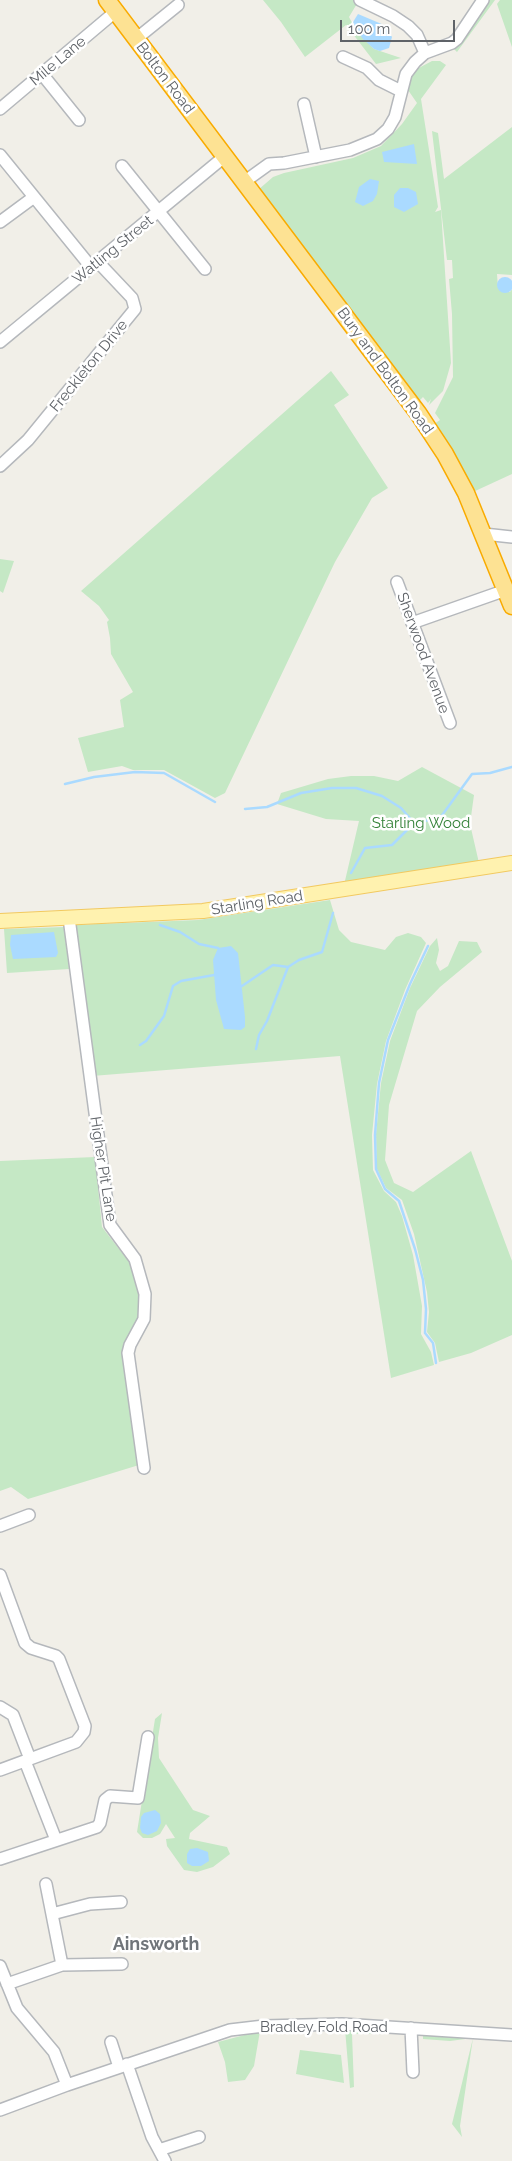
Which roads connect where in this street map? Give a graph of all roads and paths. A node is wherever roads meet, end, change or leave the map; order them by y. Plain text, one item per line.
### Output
1 (360, 0) edge
2 (483, 0) edge
3 (178, 5) dead end
4 (111, 6) edge
5 (136, 39) junction
6 (425, 53) junction
7 (343, 58) dead end
8 (42, 74) junction
9 (401, 90) junction
10 (0, 109) edge
11 (301, 110) dead end
12 (79, 120) dead end
13 (0, 155) edge
14 (224, 156) junction
15 (316, 157) junction
16 (122, 166) dead end
17 (244, 182) junction
18 (34, 197) junction
19 (159, 212) junction
20 (0, 222) edge
21 (94, 264) junction
22 (205, 269) dead end
23 (0, 342) edge
24 (0, 466) edge
25 (484, 534) junction
26 (509, 536) edge
27 (397, 582) dead end
28 (506, 590) junction
29 (512, 606) edge
30 (412, 623) junction
31 (450, 723) dead end
32 (512, 863) edge
33 (69, 918) junction
34 (0, 921) edge
35 (144, 1468) dead end
36 (29, 1515) dead end
37 (0, 1526) edge
38 (0, 1575) edge
39 (0, 1707) edge
40 (148, 1737) dead end
41 (28, 1760) junction
42 (0, 1770) edge
43 (56, 1840) junction
44 (0, 1859) edge
45 (46, 1884) dead end
46 (121, 1902) dead end
47 (52, 1914) junction
48 (122, 1964) dead end
49 (62, 1965) junction
50 (0, 1966) edge
51 (7, 1984) junction
52 (411, 2028) junction
53 (512, 2035) edge
54 (111, 2042) dead end
55 (123, 2066) junction
56 (413, 2072) dead end
57 (67, 2085) junction
58 (0, 2110) edge
59 (199, 2137) dead end
60 (158, 2150) junction
61 (165, 2161) edge

1 - 6 street
2 - 6 street
3 - 5 street
4 - 5 highway, Bolton Road
4 - 8 street, Mile Lane
5 - 14 highway, Bolton Road
6 - 9 street
7 - 9 street
8 - 10 street, Mile Lane
8 - 12 street
9 - 15 street
11 - 15 street
13 - 18 street
14 - 17 highway, Bury and Bolton Road
14 - 19 street, Watling Street
15 - 17 street
16 - 19 street
17 - 25 highway, Bury and Bolton Road
18 - 20 street
18 - 21 street
19 - 21 street, Watling Street
19 - 22 street
21 - 23 street, Watling Street
21 - 24 street, Freckleton Drive
25 - 26 street
25 - 28 highway, Bury and Bolton Road
27 - 30 street, Sherwood Avenue
28 - 29 highway, Bury and Bolton Road
28 - 30 street
30 - 31 street, Sherwood Avenue
32 - 33 main road, Starling Road
33 - 34 main road, Starling Road
33 - 35 street, Higher Pit Lane
36 - 37 street
38 - 41 street
39 - 41 street
40 - 43 street
41 - 42 street
41 - 43 street
43 - 44 street
45 - 47 street
46 - 47 street
47 - 49 street
48 - 49 street
49 - 51 street
50 - 51 street
51 - 57 street
52 - 53 street, Bradley Fold Road
52 - 55 street, Bradley Fold Road
52 - 56 street
54 - 55 street
55 - 57 street, Bradley Fold Road
55 - 60 street
57 - 58 street, Bradley Fold Road
59 - 60 street
60 - 61 street

